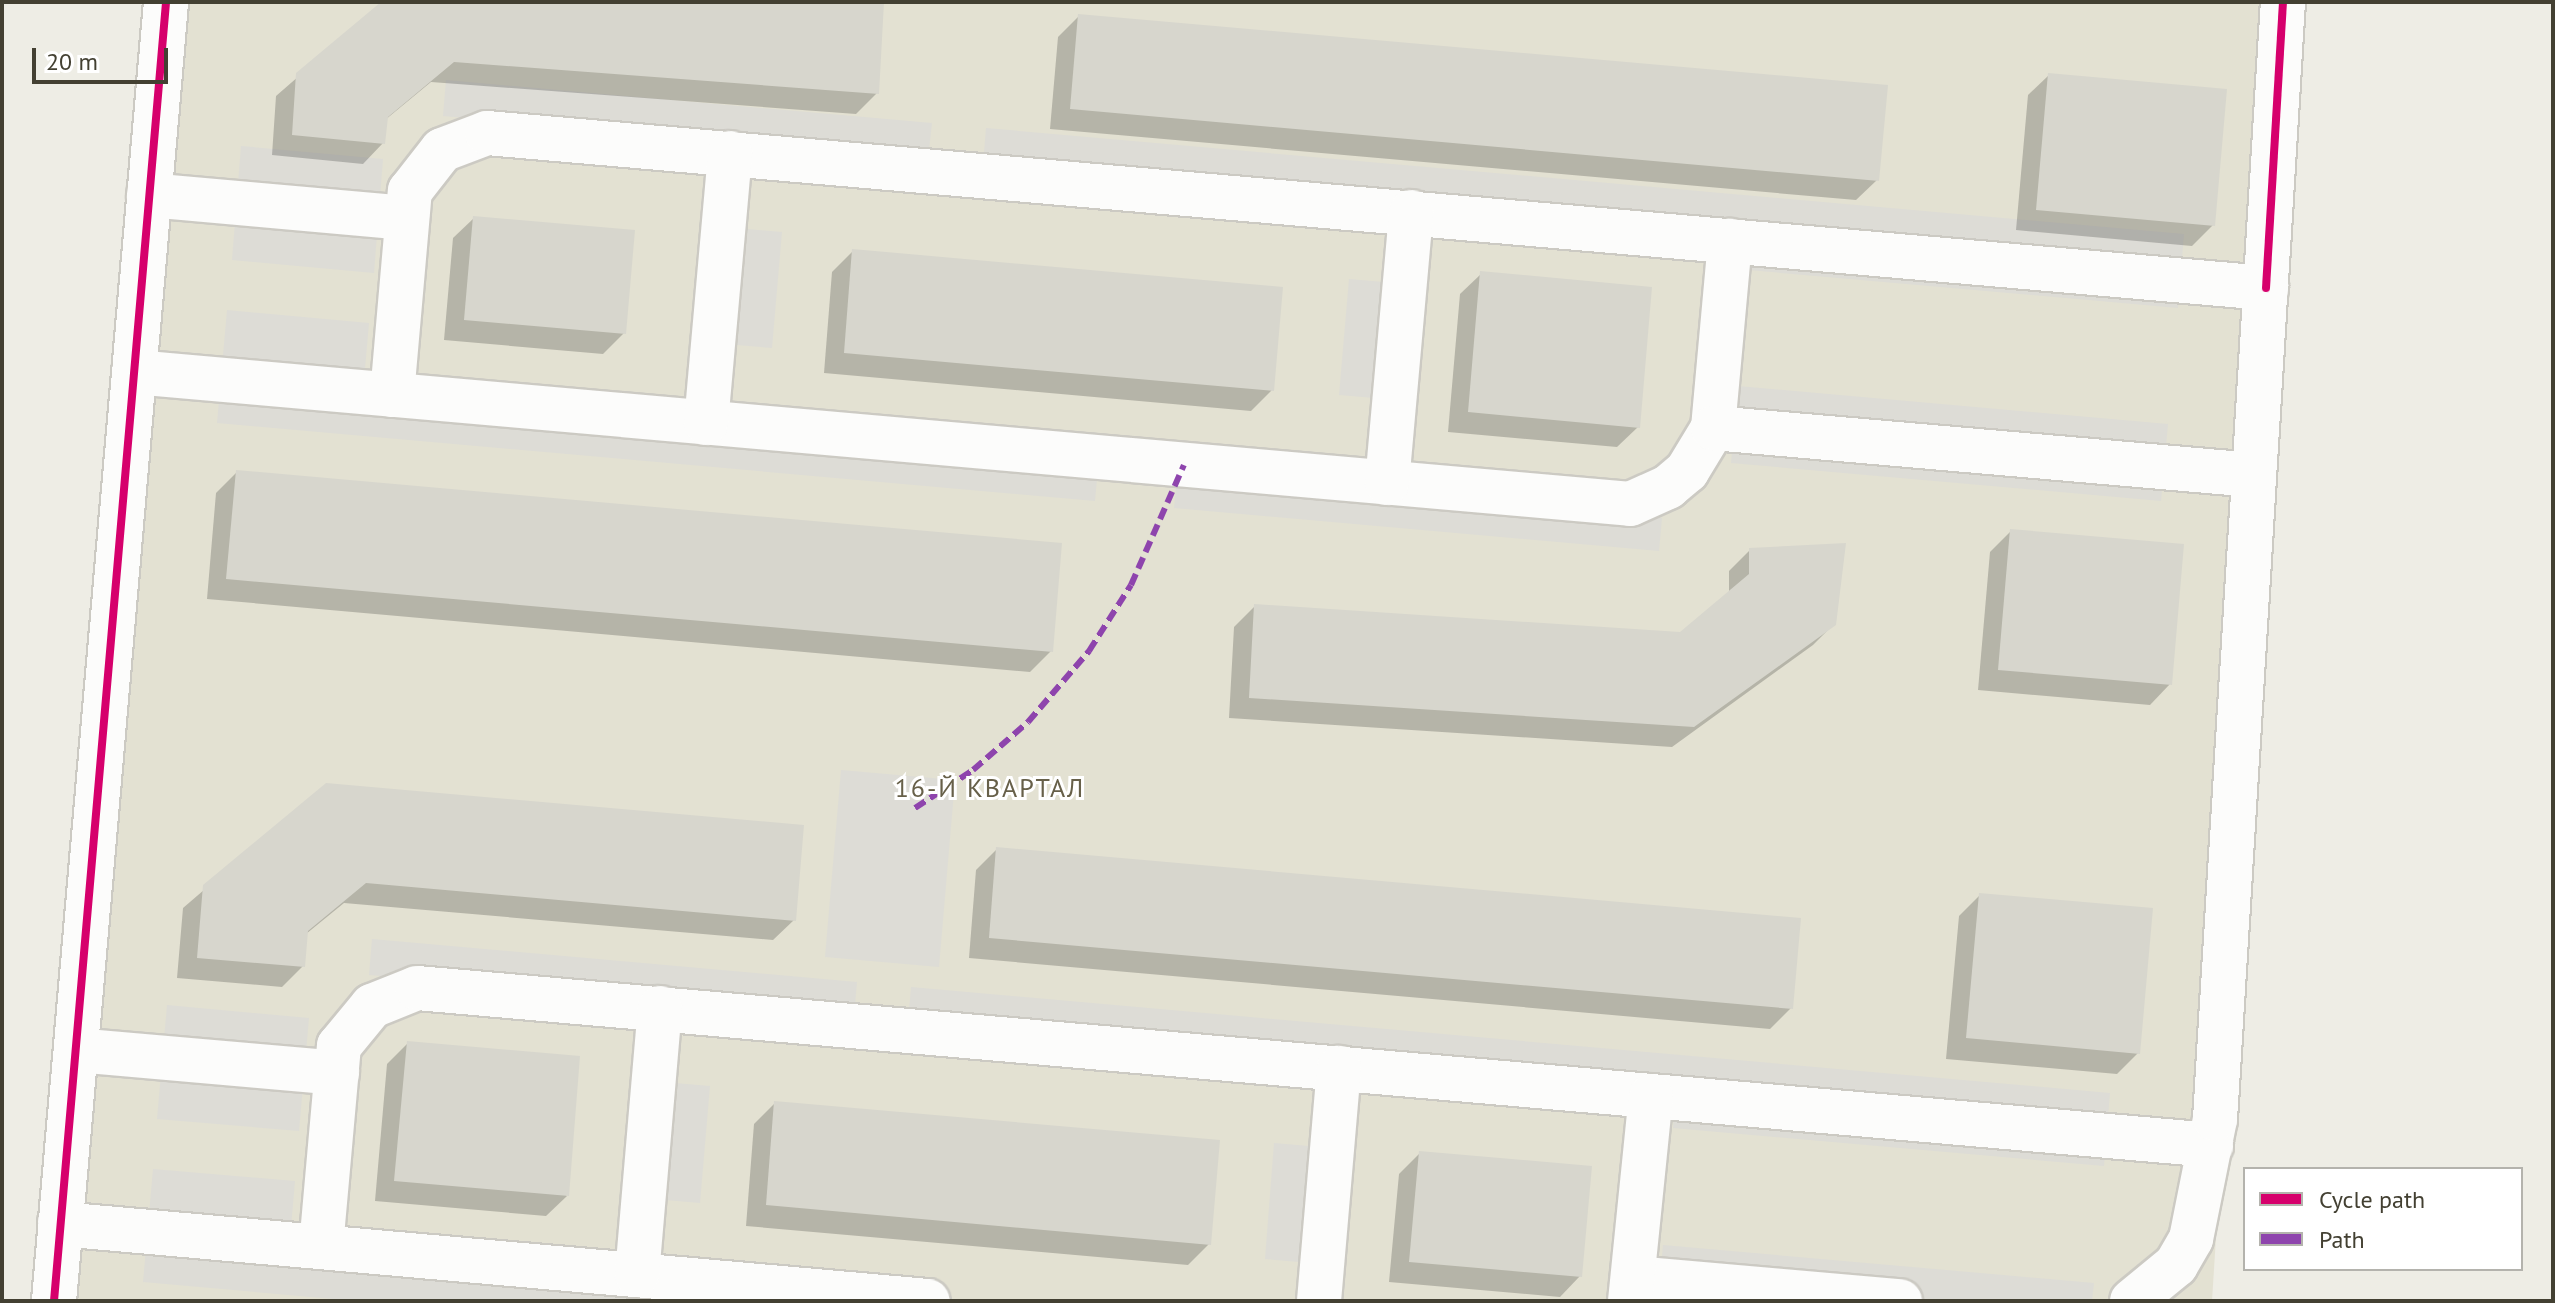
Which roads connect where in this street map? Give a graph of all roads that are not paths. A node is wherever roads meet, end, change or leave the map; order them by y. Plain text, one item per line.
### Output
1 (166, 2) edge
2 (2283, 2) edge
3 (730, 153) junction
4 (149, 195) junction
5 (1411, 212) junction
6 (407, 218) junction
7 (1730, 241) junction
8 (2266, 288) junction
9 (134, 372) junction
10 (392, 395) junction
11 (706, 423) junction
12 (1713, 428) junction
13 (2254, 475) junction
14 (1387, 483) junction
15 (660, 1008) junction
16 (76, 1050) junction
17 (1339, 1068) junction
18 (337, 1073) junction
19 (1651, 1096) junction
20 (2211, 1145) junction
21 (60, 1224) junction
22 (321, 1247) junction
23 (637, 1275) junction
24 (1632, 1290) edge
25 (54, 1301) edge
26 (928, 1301) edge
27 (1319, 1301) edge
28 (1900, 1301) edge
29 (2132, 1301) edge

1 - 4 street
2 - 8 street
3 - 5 street
3 - 6 street
3 - 11 street
4 - 6 street
4 - 9 street
5 - 7 street
5 - 14 street
6 - 10 street
7 - 8 street
7 - 12 street
8 - 13 street
9 - 10 street
9 - 16 street
10 - 11 street
11 - 14 street
12 - 13 street
12 - 14 street
13 - 20 street
15 - 17 street
15 - 18 street
15 - 23 street
16 - 18 street
16 - 21 street
17 - 19 street
17 - 27 street
18 - 22 street
19 - 20 street
19 - 24 street
20 - 29 street
21 - 22 street
21 - 25 street
22 - 23 street
23 - 26 street
24 - 28 street

